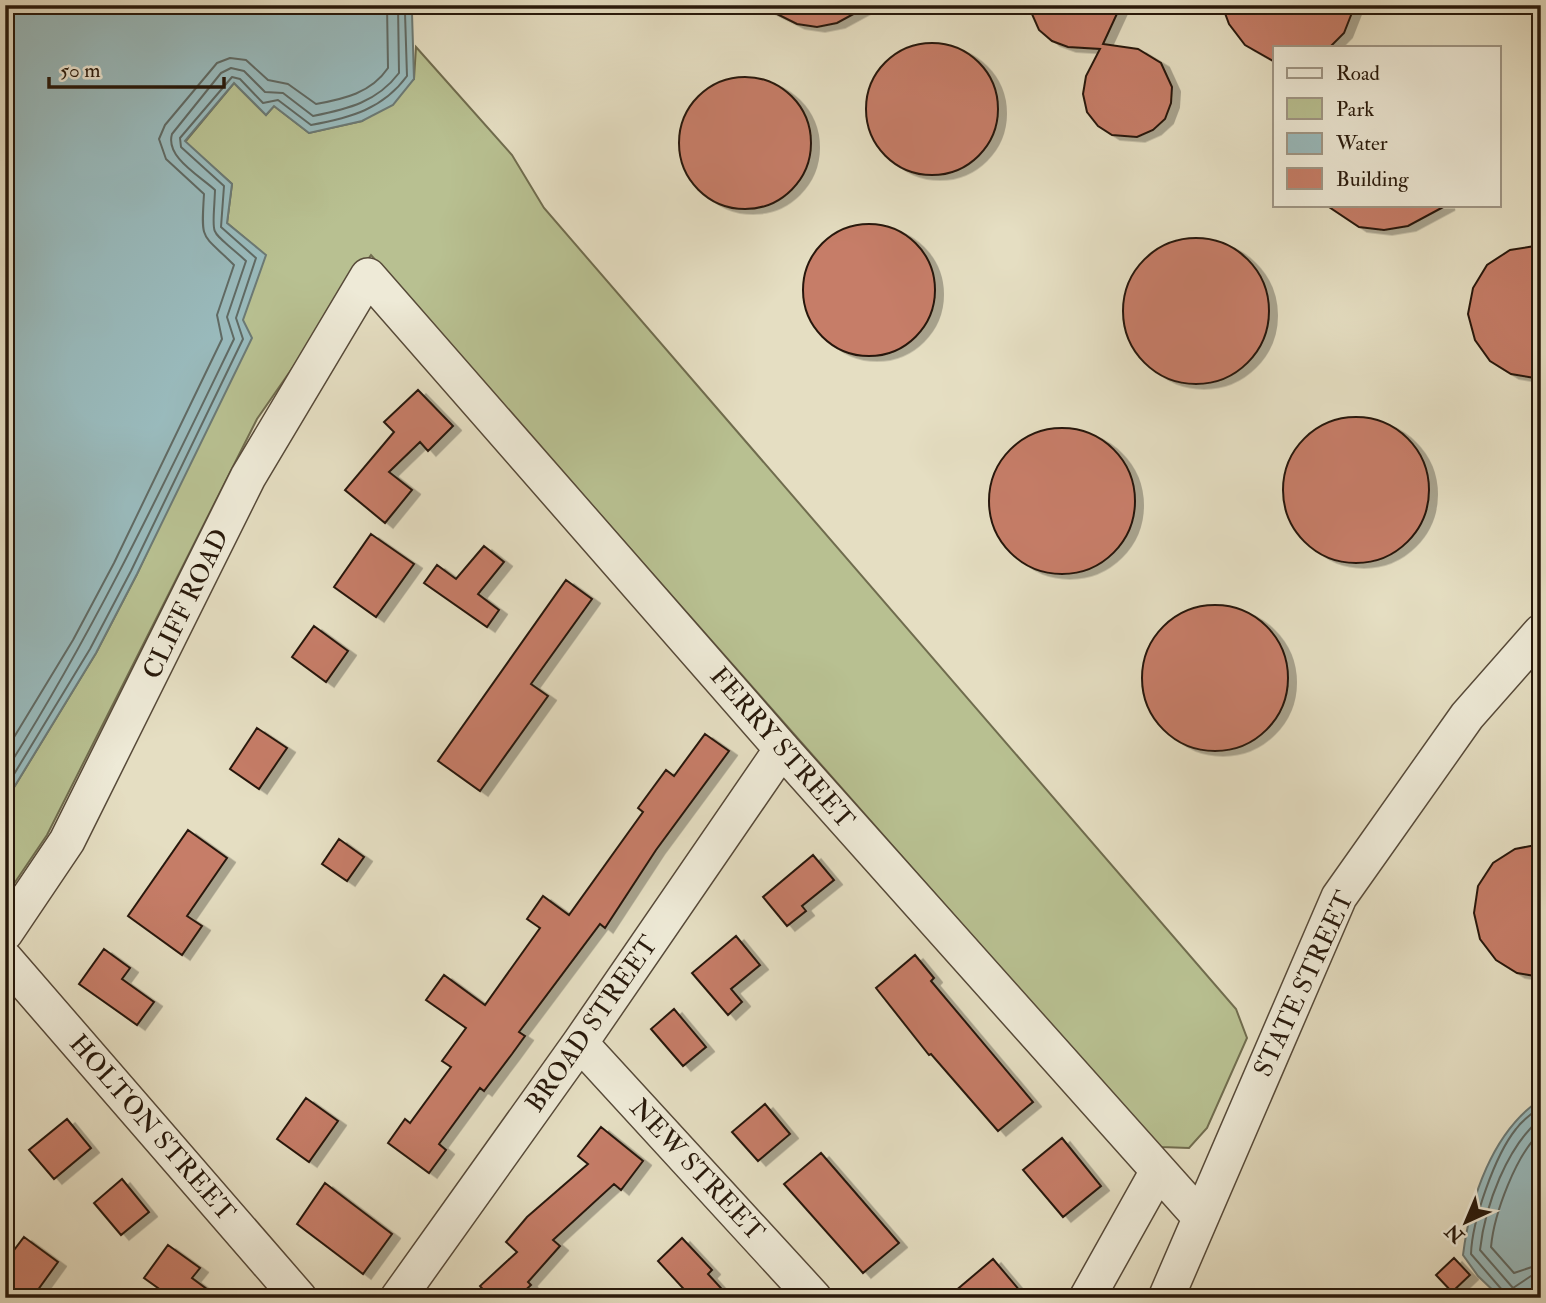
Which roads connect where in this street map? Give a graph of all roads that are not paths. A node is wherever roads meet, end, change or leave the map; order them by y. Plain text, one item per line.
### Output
1 (368, 276) joint
2 (1541, 632) edge
3 (782, 749) junction
4 (5, 933) edge
5 (5, 959) edge
6 (580, 1043) junction
7 (1158, 1171) junction
8 (1200, 1217) junction
9 (299, 1298) edge
10 (398, 1298) edge
11 (814, 1298) edge
12 (1087, 1298) edge
13 (1166, 1298) edge

1 - 3 street, FERRY STREET
1 - 4 street, CLIFF ROAD
2 - 8 street, STATE STREET
3 - 6 street, BROAD STREET
3 - 7 street, FERRY STREET
5 - 9 street, HOLTON STREET
6 - 10 street, BROAD STREET
6 - 11 street, NEW STREET
7 - 8 street, FERRY STREET
7 - 12 street
8 - 13 street, STATE STREET

